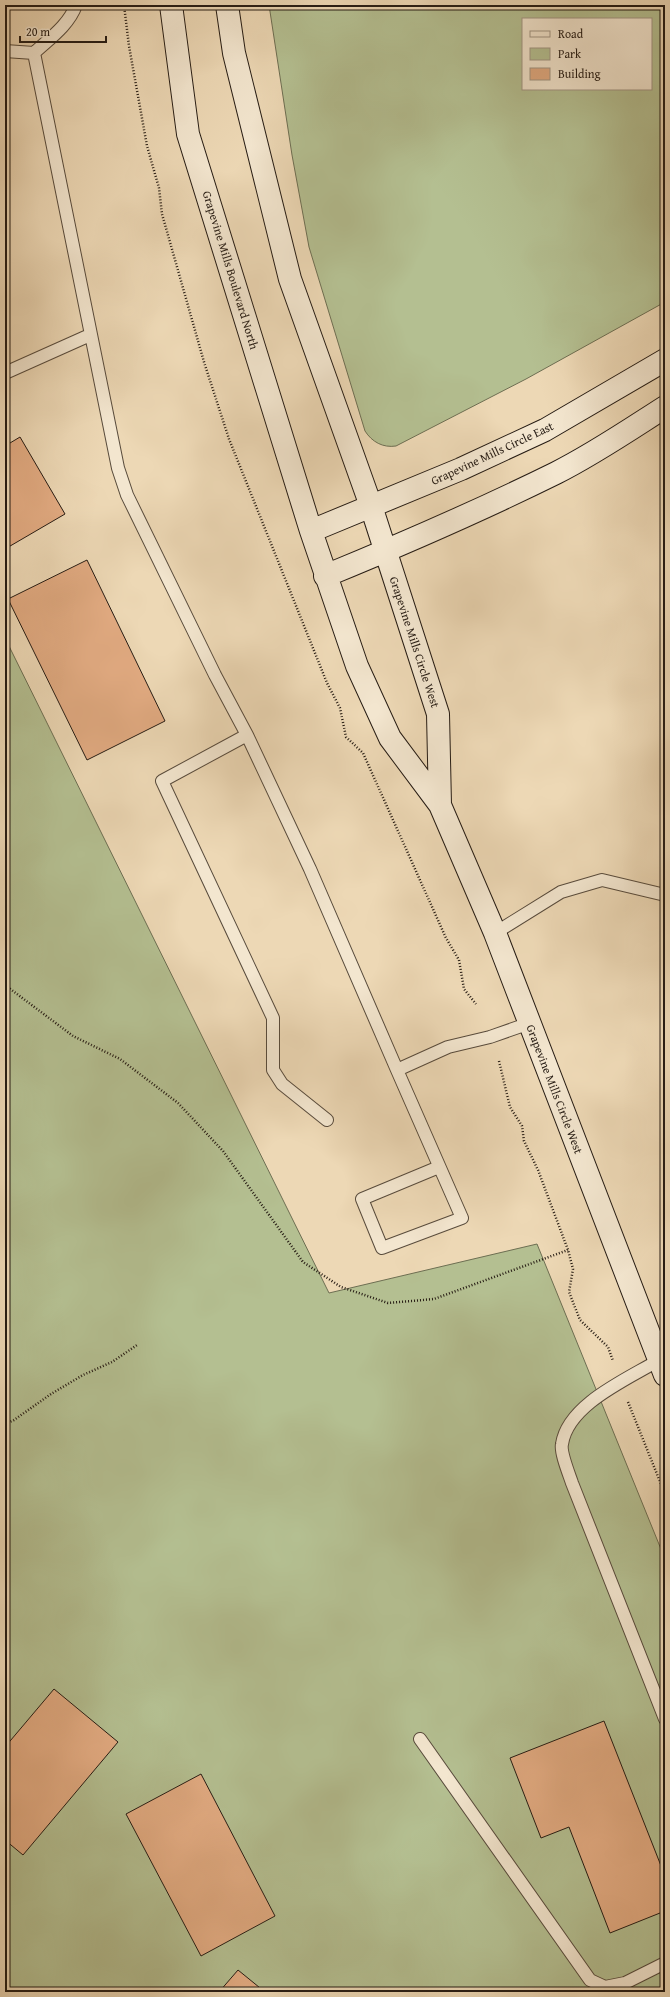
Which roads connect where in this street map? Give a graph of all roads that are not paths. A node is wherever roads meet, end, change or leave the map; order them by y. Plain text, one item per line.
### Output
1 (76, 5) edge
2 (171, 5) edge
3 (227, 5) edge
4 (5, 51) edge
5 (34, 53) junction
6 (90, 335) junction
7 (665, 360) edge
8 (5, 373) edge
9 (665, 407) edge
10 (371, 506) junction
11 (311, 531) junction
12 (385, 551) junction
13 (325, 576) junction
14 (247, 734) junction
15 (440, 805) junction
16 (665, 895) edge
17 (495, 933) junction
18 (530, 1023) junction
19 (397, 1070) junction
20 (327, 1120) dead end
21 (440, 1167) junction
22 (662, 1367) edge
23 (665, 1719) edge
24 (420, 1739) dead end
25 (665, 1963) edge

1 - 5 lane
2 - 11 street, Grapevine Mills Boulevard North
3 - 10 street
4 - 5 lane
5 - 6 lane
6 - 8 lane
6 - 14 lane
7 - 10 street, Grapevine Mills Circle East
9 - 12 street
10 - 11 street, Grapevine Mills Circle East
10 - 12 street, Grapevine Mills Circle West
11 - 13 street, Grapevine Mills Circle West
12 - 13 street
12 - 15 street, Grapevine Mills Circle West
13 - 15 street, Grapevine Mills Circle West
14 - 19 lane
14 - 20 lane
15 - 17 street, Grapevine Mills Circle West
16 - 17 lane
17 - 18 street, Grapevine Mills Circle West
18 - 19 lane
18 - 22 street, Grapevine Mills Circle West
19 - 21 lane
21 - 21 lane
22 - 23 lane
24 - 25 lane

